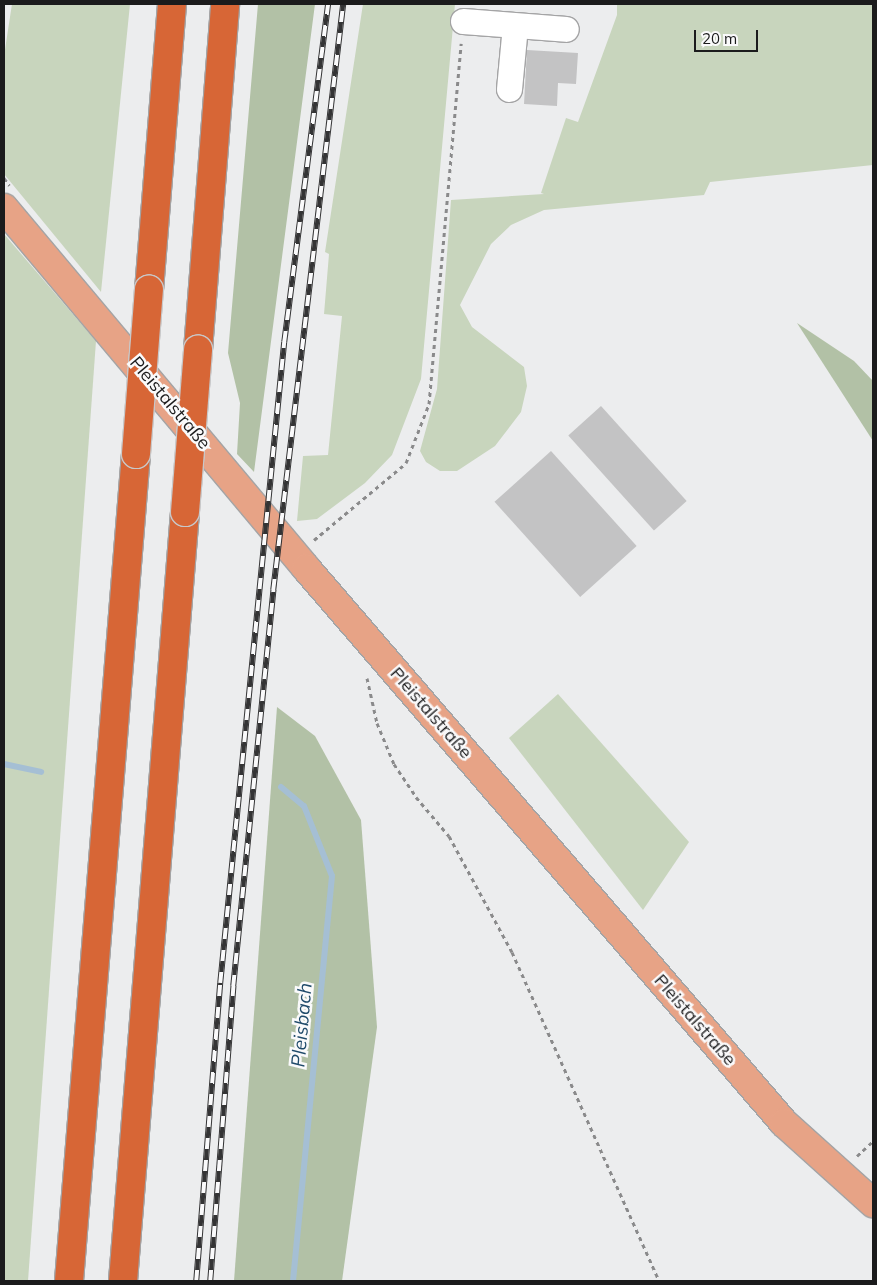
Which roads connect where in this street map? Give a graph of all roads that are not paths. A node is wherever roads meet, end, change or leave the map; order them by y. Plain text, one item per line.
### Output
1 (172, 4) edge
2 (225, 4) edge
3 (463, 21) road end
4 (515, 26) junction
5 (566, 29) dead end
6 (510, 89) dead end
7 (4, 208) edge
8 (873, 1203) edge
9 (69, 1281) edge
10 (123, 1281) edge

1 - 9 highway, bridge
2 - 10 highway, bridge
3 - 4 lane
4 - 5 lane
4 - 6 lane
7 - 8 main road, Pleistalstraße

